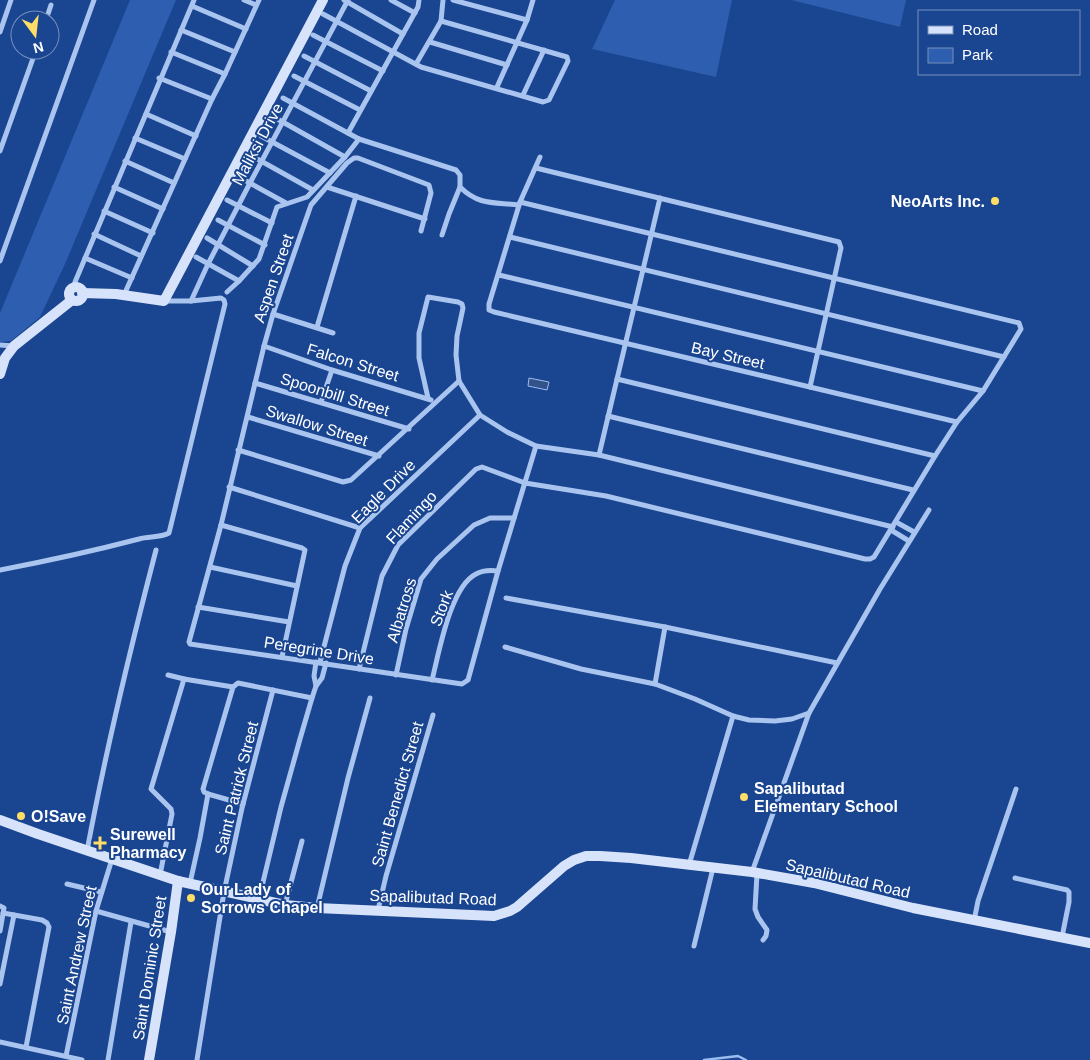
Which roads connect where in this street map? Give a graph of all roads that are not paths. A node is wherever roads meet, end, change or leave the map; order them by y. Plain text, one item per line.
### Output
1 (11, 0) edge
2 (94, 0) edge
3 (194, 0) edge
4 (244, 0) edge
5 (323, 0) edge
6 (391, 0) edge
7 (419, 0) edge
8 (443, 0) edge
9 (453, 0) edge
10 (533, 0) edge
11 (347, 1) edge
12 (258, 3) edge
13 (50, 5) dead end
14 (192, 6) junction
15 (49, 10) edge
16 (415, 13) junction
17 (323, 14) dead end
18 (527, 20) junction
19 (441, 21) junction
20 (338, 22) junction
21 (246, 29) junction
22 (181, 30) junction
23 (0, 32) edge
24 (403, 34) junction
25 (313, 35) dead end
26 (327, 42) junction
27 (430, 42) junction
28 (518, 43) junction
29 (544, 50) junction
30 (171, 52) junction
31 (235, 52) junction
32 (394, 52) junction
33 (304, 56) dead end
34 (32, 60) edge
35 (316, 62) junction
36 (416, 64) junction
37 (507, 65) junction
38 (383, 71) junction
39 (225, 74) junction
40 (294, 76) dead end
41 (159, 78) junction
42 (305, 82) junction
43 (497, 87) junction
44 (371, 92) junction
45 (523, 95) junction
46 (283, 98) dead end
47 (212, 99) junction
48 (293, 103) junction
49 (360, 110) junction
50 (146, 114) junction
51 (272, 116) dead end
52 (283, 122) junction
53 (348, 132) junction
54 (196, 136) junction
55 (261, 136) dead end
56 (135, 138) junction
57 (359, 139) junction
58 (273, 142) junction
59 (0, 151) edge
60 (250, 155) dead end
61 (345, 157) junction
62 (540, 157) dead end
63 (185, 159) junction
64 (125, 161) junction
65 (262, 162) junction
66 (536, 168) junction
67 (330, 173) junction
68 (239, 178) dead end
69 (174, 183) junction
70 (250, 183) junction
71 (114, 186) junction
72 (327, 187) junction
73 (460, 187) junction
74 (313, 190) junction
75 (356, 196) junction
76 (660, 198) junction
77 (227, 200) dead end
78 (286, 203) junction
79 (519, 203) junction
80 (238, 206) junction
81 (163, 209) junction
82 (104, 211) junction
83 (425, 219) junction
84 (218, 220) dead end
85 (272, 223) junction
86 (228, 225) junction
87 (421, 231) dead end
88 (153, 232) junction
89 (651, 233) junction
90 (94, 234) junction
91 (442, 235) dead end
92 (510, 237) junction
93 (207, 238) dead end
94 (218, 245) junction
95 (265, 245) junction
96 (141, 256) junction
97 (196, 257) dead end
98 (84, 258) junction
99 (0, 261) edge
100 (208, 264) junction
101 (253, 266) junction
102 (643, 268) junction
103 (499, 275) junction
104 (132, 278) junction
105 (835, 278) junction
106 (240, 281) junction
107 (78, 290) junction
108 (227, 292) dead end
109 (124, 295) junction
110 (164, 301) junction
111 (191, 301) junction
112 (634, 308) junction
113 (273, 314) junction
114 (826, 315) junction
115 (318, 327) junction
116 (333, 333) dead end
117 (625, 343) junction
118 (0, 344) edge
119 (14, 346) junction
120 (264, 346) junction
121 (818, 352) junction
122 (1004, 357) junction
123 (332, 370) junction
124 (0, 374) edge
125 (617, 379) junction
126 (459, 381) junction
127 (255, 384) junction
128 (810, 387) junction
129 (982, 391) junction
130 (428, 398) junction
131 (321, 402) junction
132 (435, 402) junction
133 (480, 415) junction
134 (608, 416) junction
135 (248, 417) junction
136 (957, 422) junction
137 (409, 429) junction
138 (536, 446) junction
139 (238, 450) junction
140 (599, 455) junction
141 (379, 456) junction
142 (935, 456) junction
143 (524, 482) junction
144 (229, 487) junction
145 (913, 490) junction
146 (929, 510) dead end
147 (514, 518) junction
148 (221, 525) junction
149 (893, 526) junction
150 (360, 528) junction
151 (914, 532) junction
152 (909, 541) junction
153 (156, 550) dead end
154 (210, 567) junction
155 (0, 570) edge
156 (498, 570) junction
157 (297, 586) junction
158 (506, 598) dead end
159 (198, 607) junction
160 (288, 622) junction
161 (665, 627) junction
162 (505, 647) dead end
163 (282, 657) junction
164 (321, 662) junction
165 (837, 663) junction
166 (359, 669) junction
167 (168, 675) dead end
168 (396, 675) junction
169 (184, 679) junction
170 (432, 680) junction
171 (655, 684) junction
172 (316, 686) junction
173 (233, 687) junction
174 (273, 690) junction
175 (312, 698) junction
176 (370, 698) dead end
177 (809, 713) junction
178 (433, 715) dead end
179 (733, 716) junction
180 (1016, 789) dead end
181 (208, 794) junction
182 (243, 804) junction
183 (0, 820) edge
184 (302, 842) dead end
185 (87, 851) junction
186 (112, 859) junction
187 (689, 865) junction
188 (713, 868) junction
189 (755, 873) junction
190 (160, 875) junction
191 (1015, 878) dead end
192 (178, 881) junction
193 (190, 883) junction
194 (67, 884) dead end
195 (101, 892) junction
196 (224, 892) junction
197 (259, 900) junction
198 (285, 905) junction
199 (0, 906) edge
200 (317, 908) junction
201 (378, 910) junction
202 (96, 911) junction
203 (3, 913) junction
204 (14, 915) junction
205 (974, 921) junction
206 (131, 922) junction
207 (0, 931) edge
208 (171, 932) junction
209 (1062, 937) junction
210 (763, 940) dead end
211 (1090, 943) edge
212 (694, 946) dead end
213 (0, 984) edge
214 (0, 1042) edge
215 (26, 1047) junction
216 (66, 1056) junction
217 (82, 1060) edge
218 (108, 1060) edge
219 (149, 1060) edge
220 (197, 1060) edge

1 - 23 street
2 - 99 street
3 - 14 street
4 - 12 street
5 - 110 street
6 - 16 street
7 - 16 street
8 - 19 street
9 - 18 street
10 - 18 street
11 - 20 street, Maliksi Drive
11 - 24 street
12 - 21 street
13 - 15 street
14 - 21 street
14 - 22 street
16 - 24 street
17 - 20 street
18 - 28 street
19 - 27 street
19 - 28 street
20 - 26 street, Maliksi Drive
20 - 32 street
21 - 31 street
22 - 30 street
22 - 31 street
24 - 32 street
25 - 26 street
26 - 35 street, Maliksi Drive
26 - 38 street
27 - 36 street
27 - 37 street
28 - 29 street
28 - 37 street
29 - 45 street
29 - 45 street
30 - 39 street
30 - 41 street
31 - 39 street
32 - 36 street
32 - 38 street
33 - 35 street
34 - 59 street
35 - 42 street, Maliksi Drive
35 - 44 street
36 - 43 street
37 - 43 street
38 - 44 street
39 - 47 street
40 - 42 street
41 - 47 street
41 - 50 street
42 - 48 street, Maliksi Drive
42 - 49 street
43 - 45 street
44 - 49 street
46 - 48 street
47 - 54 street
48 - 52 street, Maliksi Drive
48 - 53 street
49 - 53 street
50 - 54 street
50 - 56 street
51 - 52 street
52 - 58 street, Maliksi Drive
52 - 61 street
53 - 57 street
54 - 63 street
55 - 58 street
56 - 63 street
56 - 64 street
57 - 61 street
57 - 73 street
58 - 65 street, Maliksi Drive
58 - 67 street
60 - 65 street
61 - 67 street
62 - 66 street
63 - 69 street
64 - 69 street
64 - 71 street
65 - 70 street, Maliksi Drive
65 - 74 street
66 - 76 street
66 - 79 street
67 - 74 street
68 - 70 street
69 - 81 street
70 - 78 street
70 - 80 street, Maliksi Drive
71 - 81 street
71 - 82 street
72 - 75 street
72 - 83 street, Aspen Street
72 - 113 street, Aspen Street
73 - 79 street
73 - 91 street
74 - 78 street
75 - 83 street
75 - 115 street
76 - 89 street
76 - 105 street
77 - 80 street
78 - 85 street
79 - 89 street
79 - 92 street
80 - 85 street
80 - 86 street, Maliksi Drive
81 - 88 street
82 - 88 street
82 - 90 street
83 - 87 street
84 - 86 street
85 - 95 street
86 - 94 street, Maliksi Drive
86 - 95 street
88 - 96 street
89 - 102 street
89 - 105 street
90 - 96 street
90 - 98 street
92 - 102 street
92 - 103 street
93 - 94 street
94 - 100 street, Maliksi Drive
94 - 101 street
95 - 101 street
96 - 104 street
97 - 100 street
98 - 104 street
98 - 107 street
100 - 106 street
100 - 111 street, Maliksi Drive
101 - 106 street
102 - 112 street
102 - 114 street
103 - 112 street
103 - 117 street, Bay Street
104 - 109 street
105 - 114 street
105 - 122 street, Flamingo
106 - 108 street
107 - 109 street
107 - 119 street
109 - 110 street
110 - 111 street
111 - 155 street
112 - 117 street
112 - 121 street
113 - 115 street
113 - 120 street, Aspen Street
114 - 121 street
114 - 122 street
115 - 116 street
117 - 125 street
117 - 128 street, Bay Street
118 - 119 street
119 - 124 street
120 - 123 street, Falcon Street
120 - 127 street, Aspen Street
121 - 128 street
121 - 129 street
122 - 129 street, Flamingo
123 - 130 street, Falcon Street
123 - 131 street
125 - 134 street
125 - 142 street
126 - 130 street
126 - 132 street
126 - 133 street
127 - 131 street, Spoonbill Street
127 - 135 street, Peregrine Drive
128 - 136 street, Bay Street
129 - 136 street, Flamingo
130 - 132 street, Falcon Street
131 - 137 street, Spoonbill Street
132 - 137 street
133 - 138 street
133 - 150 street, Eagle Drive
134 - 140 street
134 - 145 street
135 - 139 street, Peregrine Drive
135 - 141 street, Swallow Street
136 - 142 street, Flamingo
137 - 141 street
138 - 140 street
138 - 143 street, Peregrine Drive
139 - 141 street
139 - 144 street, Peregrine Drive
140 - 149 street
142 - 145 street, Flamingo
143 - 147 street, Peregrine Drive
143 - 149 street, Flamingo
143 - 166 street, Flamingo
144 - 148 street, Peregrine Drive
144 - 150 street
145 - 149 street, Flamingo
146 - 151 street
147 - 156 street, Peregrine Drive
147 - 168 street, Albatross
148 - 154 street, Peregrine Drive
148 - 157 street
149 - 151 street
149 - 152 street
150 - 164 street, Eagle Drive
151 - 152 street
152 - 165 street
153 - 185 street
154 - 157 street
154 - 159 street, Peregrine Drive
156 - 170 street, Stork
156 - 170 street, Peregrine Drive
157 - 160 street
158 - 161 street
159 - 160 street
159 - 163 street, Peregrine Drive
160 - 163 street
161 - 165 street
161 - 171 street
162 - 171 street
163 - 164 street, Peregrine Drive
164 - 166 street, Peregrine Drive
164 - 172 street
164 - 172 street
165 - 177 street
166 - 168 street, Peregrine Drive
167 - 169 street
168 - 170 street, Peregrine Drive
169 - 173 street
169 - 190 street
171 - 179 street
172 - 175 street
173 - 174 street
173 - 181 street
174 - 175 street
174 - 182 street, Saint Patrick Street
175 - 197 street
176 - 200 street
177 - 179 street
177 - 189 street
178 - 201 street, Saint Benedict Street
179 - 187 street
180 - 205 street
181 - 182 street
181 - 193 street
182 - 196 street, Saint Patrick Street
183 - 185 street, Sapalibutad Road
184 - 198 street
185 - 186 street, Sapalibutad Road
186 - 190 street, Sapalibutad Road
186 - 195 street, Saint Andrew Street
187 - 188 street, Sapalibutad Road
187 - 201 street, Sapalibutad Road
188 - 189 street, Sapalibutad Road
188 - 212 street
189 - 205 street, Sapalibutad Road
189 - 210 street
190 - 192 street, Sapalibutad Road
191 - 209 street
192 - 193 street, Sapalibutad Road
192 - 208 street, Saint Dominic Street
193 - 196 street, Sapalibutad Road
194 - 195 street
195 - 202 street, Saint Andrew Street
196 - 197 street, Sapalibutad Road
196 - 220 street, Saint Patrick Street
197 - 198 street, Sapalibutad Road
198 - 200 street, Sapalibutad Road
199 - 203 street
200 - 201 street, Sapalibutad Road
202 - 206 street
202 - 216 street, Saint Andrew Street
203 - 204 street
203 - 207 street
204 - 213 street
204 - 215 street
205 - 209 street, Sapalibutad Road
206 - 208 street
206 - 218 street
208 - 219 street, Saint Dominic Street
209 - 211 street, Sapalibutad Road
214 - 215 street
215 - 216 street
216 - 217 street

